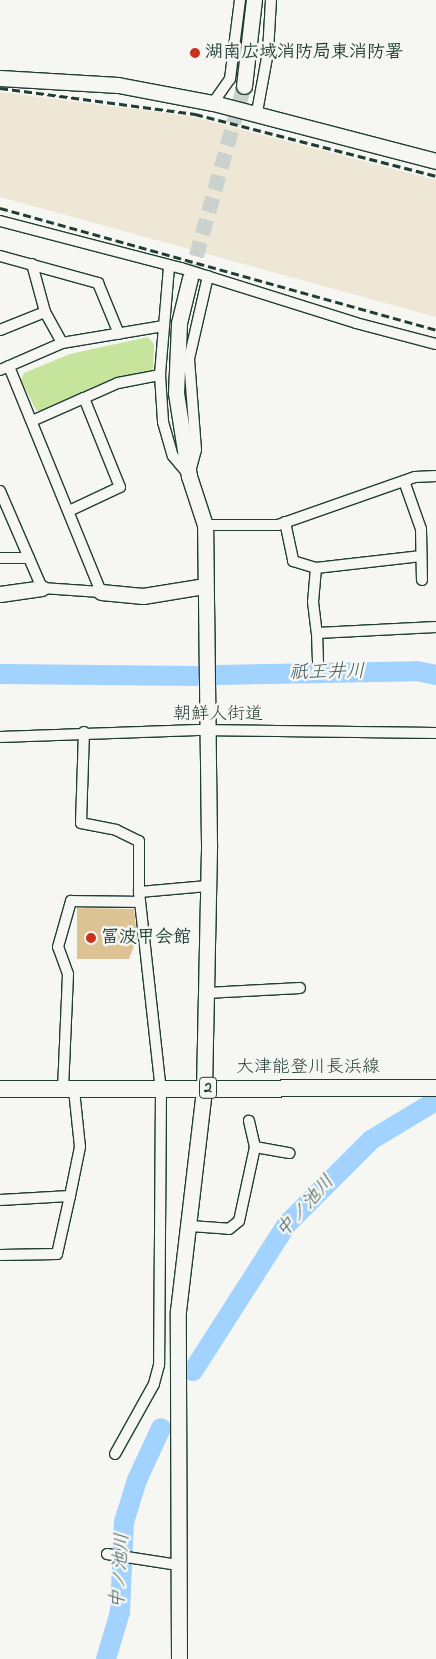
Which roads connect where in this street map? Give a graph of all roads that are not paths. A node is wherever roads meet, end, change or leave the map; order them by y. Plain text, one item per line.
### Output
1 (240, 0) edge
2 (254, 0) edge
3 (271, 0) edge
4 (0, 78) edge
5 (244, 86) tunnel mouth
6 (214, 103) junction
7 (257, 112) junction
8 (436, 161) edge
9 (0, 221) edge
10 (0, 256) edge
11 (32, 264) junction
12 (169, 267) junction
13 (208, 276) junction
14 (190, 278) tunnel mouth
15 (45, 312) junction
16 (164, 326) junction
17 (0, 330) edge
18 (119, 334) junction
19 (62, 344) junction
20 (436, 344) edge
21 (5, 368) edge
22 (160, 375) junction
23 (84, 398) junction
24 (32, 421) junction
25 (189, 476) junction
26 (436, 476) edge
27 (404, 481) junction
28 (0, 491) edge
29 (71, 510) junction
30 (285, 522) junction
31 (204, 525) junction
32 (421, 556) junction
33 (0, 558) edge
34 (29, 558) junction
35 (316, 568) junction
36 (422, 580) dead end
37 (205, 586) junction
38 (42, 588) junction
39 (101, 592) junction
40 (0, 594) edge
41 (436, 627) edge
42 (317, 633) junction
43 (318, 664) dead end
44 (208, 731) junction
45 (84, 732) junction
46 (436, 733) edge
47 (0, 737) edge
48 (208, 886) junction
49 (139, 897) junction
50 (300, 988) dead end
51 (206, 993) junction
52 (204, 1088) junction
53 (436, 1088) edge
54 (0, 1089) edge
55 (68, 1090) junction
56 (162, 1091) junction
57 (248, 1121) dead end
58 (254, 1147) junction
59 (289, 1153) dead end
60 (70, 1196) junction
61 (0, 1200) edge
62 (190, 1226) junction
63 (0, 1255) edge
64 (115, 1454) dead end
65 (107, 1554) dead end
66 (178, 1565) junction
67 (179, 1659) edge

1 - 6 street
2 - 5 street
3 - 7 street
4 - 6 street
6 - 7 street
7 - 8 street
9 - 12 street
10 - 11 street
11 - 15 street
11 - 18 street
12 - 13 street
12 - 16 street
13 - 20 street
13 - 25 street
14 - 25 street
15 - 17 street
15 - 19 street
16 - 18 street
16 - 22 street
18 - 19 street
19 - 21 street
21 - 24 street
22 - 23 street
22 - 25 street
23 - 24 street
23 - 29 street
24 - 29 street
25 - 31 street
26 - 27 street
27 - 30 street
27 - 32 street
28 - 34 street
29 - 39 street
30 - 31 street
30 - 35 street
31 - 37 street
32 - 35 street
32 - 36 street
33 - 34 street
34 - 38 street
35 - 42 street
37 - 39 street
37 - 44 street
38 - 39 street
38 - 40 street
41 - 42 street
42 - 43 street
44 - 45 street, 朝鮮人街道
44 - 46 street, 朝鮮人街道
44 - 48 street
45 - 47 street, 朝鮮人街道
45 - 49 street
48 - 49 street
48 - 51 street
49 - 55 street
49 - 56 street
50 - 51 street
51 - 52 street
52 - 53 main road, 大津能登川長浜線 / 2
52 - 56 main road, 大津能登川長浜線 / 2
52 - 62 street
54 - 55 main road, 大津能登川長浜線 / 2
55 - 56 main road, 大津能登川長浜線 / 2
55 - 60 street
56 - 64 street
57 - 58 street
58 - 59 street
58 - 62 street
60 - 61 street
60 - 63 street
62 - 66 street
65 - 66 street
66 - 67 street

